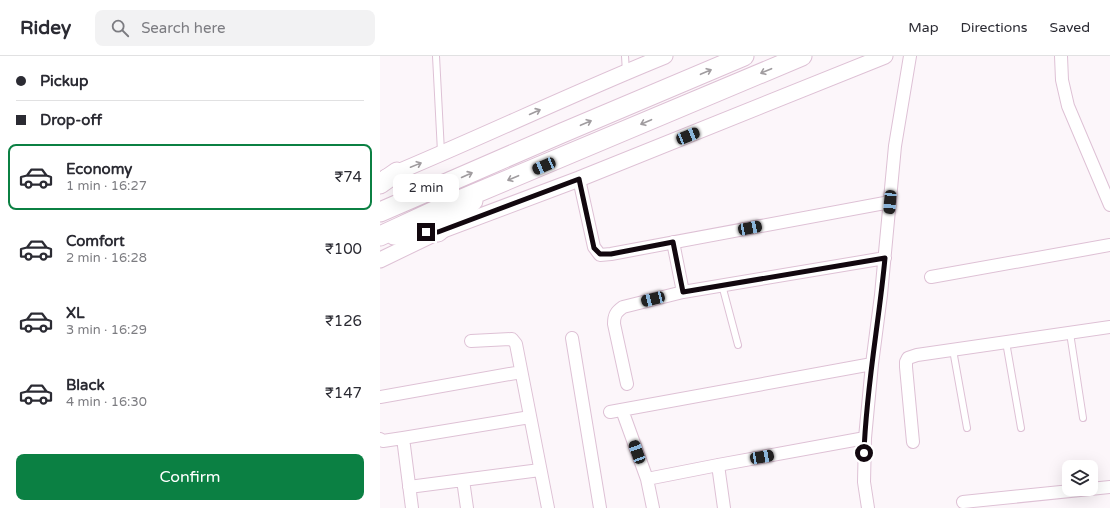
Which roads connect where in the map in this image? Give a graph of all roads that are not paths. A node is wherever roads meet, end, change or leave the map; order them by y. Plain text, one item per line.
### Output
1 (436, 56) edge
2 (625, 56) edge
3 (665, 56) edge
4 (744, 56) edge
5 (802, 56) edge
6 (886, 56) edge
7 (910, 56) edge
8 (1061, 56) edge
9 (626, 72) junction
10 (441, 154) junction
11 (388, 176) edge
12 (579, 179) junction
13 (380, 184) edge
14 (485, 190) junction
15 (890, 202) junction
16 (1110, 205) edge
17 (380, 212) edge
18 (438, 232) junction
19 (380, 235) edge
20 (673, 242) junction
21 (1110, 245) edge
22 (885, 258) junction
23 (380, 260) edge
24 (931, 277) dead end
25 (722, 285) junction
26 (683, 292) junction
27 (1110, 327) edge
28 (1070, 333) junction
29 (572, 338) dead end
30 (471, 341) dead end
31 (1006, 342) junction
32 (738, 345) dead end
33 (953, 350) junction
34 (872, 364) junction
35 (521, 372) junction
36 (628, 384) dead end
37 (380, 397) edge
38 (622, 410) junction
39 (610, 412) dead end
40 (530, 417) junction
41 (1083, 418) dead end
42 (967, 428) dead end
43 (1021, 428) dead end
44 (403, 438) junction
45 (865, 438) junction
46 (380, 439) edge
47 (913, 442) dead end
48 (718, 465) junction
49 (540, 470) junction
50 (647, 479) junction
51 (463, 480) junction
52 (409, 487) junction
53 (1110, 487) edge
54 (963, 502) dead end
55 (412, 508) edge
56 (467, 508) edge
57 (548, 508) edge
58 (600, 508) edge
59 (653, 508) edge
60 (724, 508) edge
61 (868, 508) edge

1 - 10 lane
2 - 9 lane
3 - 9 street
17 -> 4 highway
5 -> 14 highway
6 - 12 street
7 - 15 street
8 - 16 street
10 -> 9 street
11 -> 10 street
11 - 13 highway
12 - 18 street
12 - 20 street
14 - 18 highway
14 - 19 highway
15 - 20 street
15 - 22 street
18 - 19 highway
18 - 23 street
20 - 26 street
21 - 24 street
22 - 25 street
22 - 34 street
25 - 26 street
25 - 32 lane
26 - 36 street
27 - 28 street
28 - 31 street
28 - 41 lane
29 - 58 street
30 - 35 street
31 - 33 street
31 - 43 lane
33 - 42 lane
33 - 47 street
34 - 38 street
34 - 45 street
35 - 37 street
35 - 40 street
38 - 39 street
38 - 50 street
40 - 44 street
40 - 49 street
44 - 46 street
44 - 52 street
45 - 48 street
45 - 61 street
48 - 50 street
48 - 60 street
49 - 51 street
49 - 57 street
50 - 59 street
51 - 52 street
51 - 56 street
52 - 55 street
53 - 54 street

